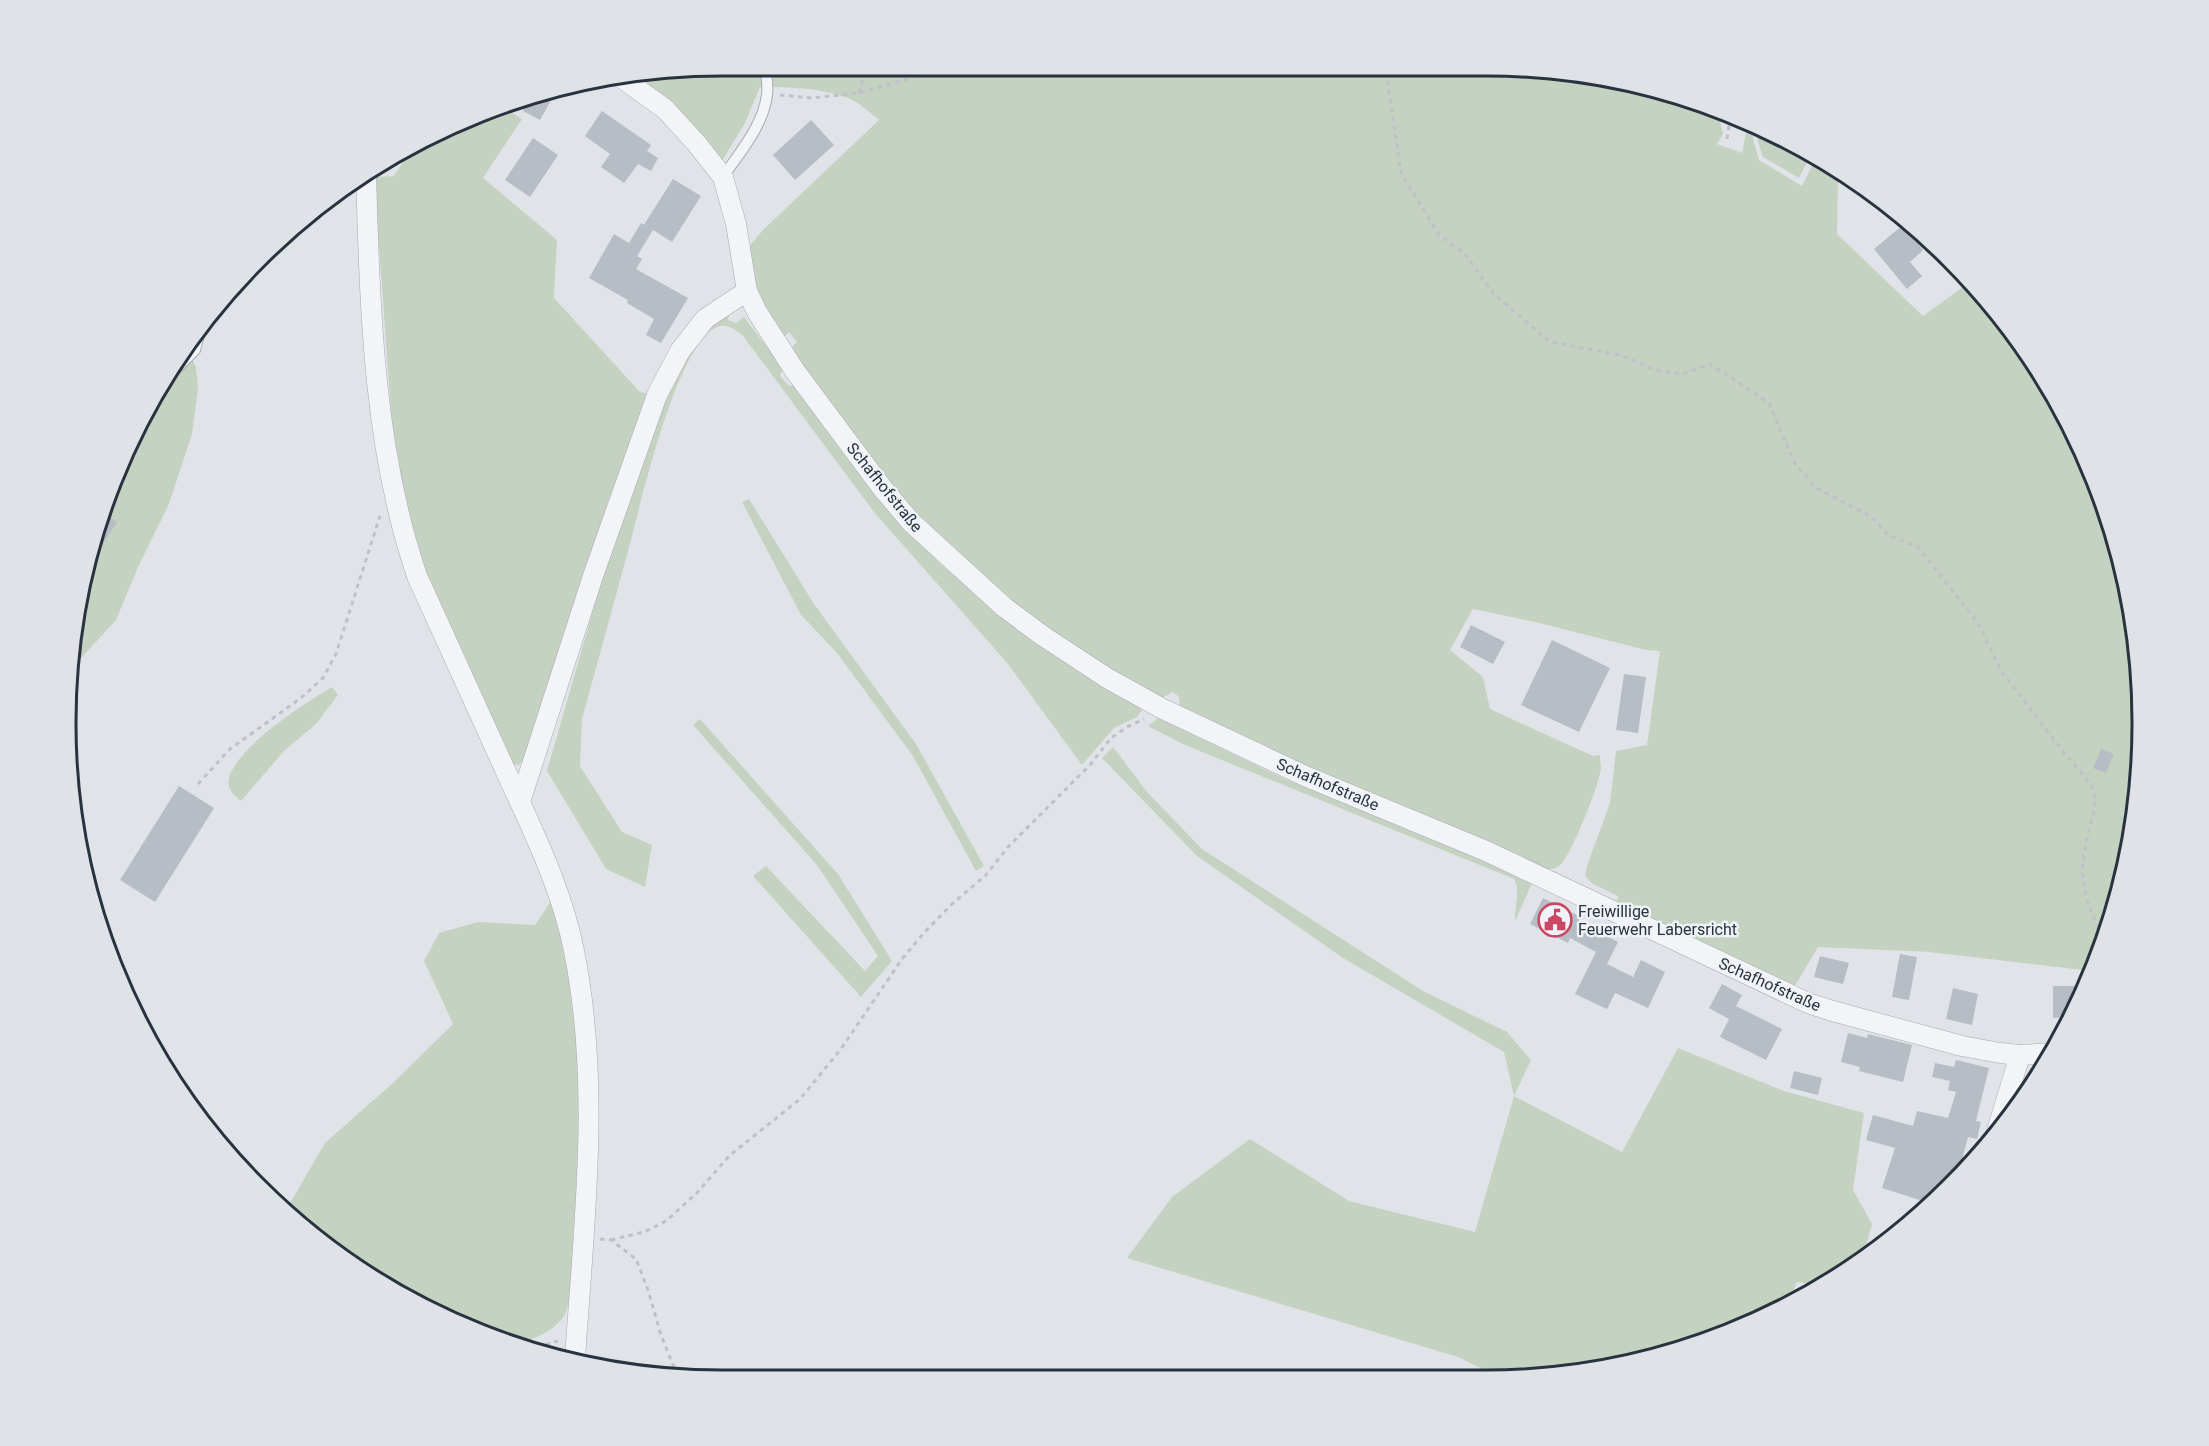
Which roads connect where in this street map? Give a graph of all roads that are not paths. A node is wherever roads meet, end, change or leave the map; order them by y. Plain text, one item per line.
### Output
1 (766, 76) edge
2 (630, 84) edge
3 (723, 177) junction
4 (366, 184) edge
5 (747, 291) junction
6 (520, 802) junction
7 (2041, 1054) edge
8 (2020, 1055) junction
9 (2001, 1114) edge
10 (575, 1352) edge

1 - 3 lane
2 - 3 street
3 - 5 street, Schafhofstraße
4 - 6 street
5 - 6 street
5 - 8 street, Schafhofstraße
6 - 10 street
7 - 8 street, Schafhofstraße
8 - 9 street

